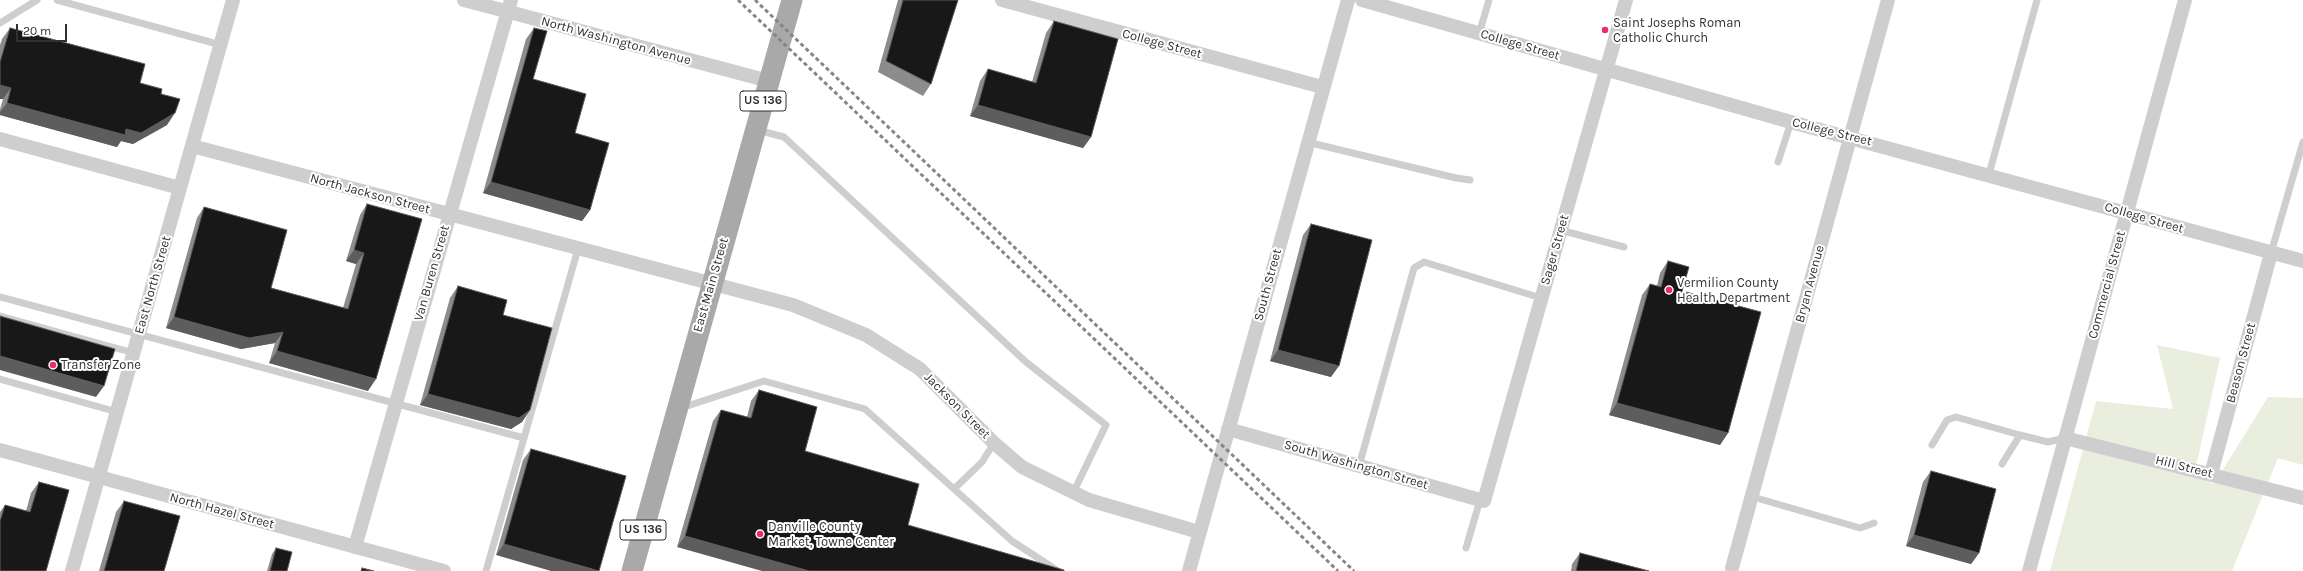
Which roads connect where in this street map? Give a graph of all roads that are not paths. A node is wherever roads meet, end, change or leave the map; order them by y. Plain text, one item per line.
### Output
1 (37, 0) edge
2 (57, 0) edge
3 (234, 0) edge
4 (464, 0) edge
5 (792, 0) edge
6 (1002, 0) edge
7 (1348, 0) edge
8 (1362, 0) edge
9 (1488, 0) edge
10 (1626, 0) edge
11 (1888, 0) edge
12 (2037, 0) edge
13 (2185, 0) edge
14 (509, 6) edge
15 (0, 23) edge
16 (1479, 34) junction
17 (221, 45) junction
18 (1606, 70) junction
19 (769, 81) junction
20 (1322, 87) junction
21 (1791, 122) junction
22 (755, 129) junction
23 (1850, 137) junction
24 (0, 139) edge
25 (1307, 142) junction
26 (2303, 142) edge
27 (192, 146) junction
28 (1778, 162) dead end
29 (1989, 174) junction
30 (1470, 180) dead end
31 (180, 188) junction
32 (2126, 213) junction
33 (448, 215) junction
34 (1560, 230) junction
35 (1624, 247) dead end
36 (578, 249) junction
37 (2271, 253) junction
38 (2303, 261) edge
39 (711, 285) junction
40 (0, 298) edge
41 (1541, 298) junction
42 (0, 316) edge
43 (139, 335) junction
44 (134, 353) junction
45 (0, 380) edge
46 (395, 404) junction
47 (677, 409) junction
48 (117, 412) junction
49 (1228, 429) junction
50 (2020, 435) junction
51 (524, 438) junction
52 (2065, 438) junction
53 (994, 443) junction
54 (1932, 445) dead end
55 (0, 450) edge
56 (2002, 464) dead end
57 (1360, 466) junction
58 (2211, 474) junction
59 (99, 477) junction
60 (954, 489) junction
61 (1073, 493) junction
62 (1752, 497) junction
63 (2303, 498) edge
64 (1482, 500) junction
65 (1874, 523) dead end
66 (1199, 532) junction
67 (356, 547) junction
68 (1466, 548) dead end
69 (1732, 570) edge
70 (72, 571) edge
71 (444, 571) edge
72 (486, 571) edge
73 (632, 571) edge
74 (1058, 571) edge
75 (1190, 571) edge
76 (2029, 571) edge

1 - 15 lane
2 - 17 lane
3 - 17 street, East North Street
4 - 14 street, North Washington Avenue
5 - 19 main road, East Main Street / US 136
6 - 20 street, College Street
7 - 20 street, South Street
8 - 16 street, College Street
9 - 16 lane
10 - 18 street, Sager Street
11 - 23 street, Bryan Avenue
12 - 29 lane
13 - 32 street, Commercial Street
14 - 19 street, North Washington Avenue
14 - 33 street, Van Buren Street
16 - 18 street, College Street
17 - 27 street, East North Street
18 - 21 street, College Street
18 - 34 street, Sager Street
19 - 22 main road, East Main Street / US 136
20 - 25 street, South Street
21 - 23 street, College Street
21 - 28 lane
22 - 39 main road, East Main Street / US 136
22 - 61 lane
23 - 29 street, College Street
23 - 62 street, Bryan Avenue
24 - 31 street
25 - 30 lane
25 - 49 street, South Street
26 - 37 lane
27 - 31 street, East North Street
27 - 33 street, North Jackson Street
29 - 32 street, College Street
31 - 43 street, East North Street
32 - 37 street, College Street
32 - 52 street, Commercial Street
33 - 36 street, North Jackson Street
33 - 46 street, Van Buren Street
34 - 35 lane
34 - 41 street, Sager Street
36 - 39 street, North Jackson Street
36 - 51 lane
37 - 38 street, College Street
37 - 58 street, Beason Street
39 - 47 main road, East Main Street / US 136
39 - 53 street, Jackson Street
40 - 43 lane
41 - 57 lane
41 - 64 street, Sager Street
42 - 44 lane
43 - 44 street, East North Street
43 - 46 lane
44 - 48 street, East North Street
45 - 48 lane
46 - 51 lane
46 - 67 street, Van Buren Street
47 - 60 lane
47 - 73 main road, East Main Street / US 136
48 - 59 street, East North Street
49 - 57 street, South Washington Street
49 - 66 street, South Street
50 - 52 lane
50 - 54 lane
50 - 56 lane
51 - 72 lane
52 - 58 street, Hill Street
52 - 76 street, Commercial Street
53 - 60 lane
53 - 61 street, Jackson Street
55 - 59 street, North Hazel Street
57 - 64 street, South Washington Street
58 - 63 street, Hill Street
59 - 67 street, North Hazel Street
59 - 70 street, East North Street
60 - 74 lane
61 - 66 street, Jackson Street
62 - 65 lane
62 - 69 street, Bryan Avenue
64 - 68 lane
66 - 75 street, South Street
67 - 71 street, North Hazel Street

